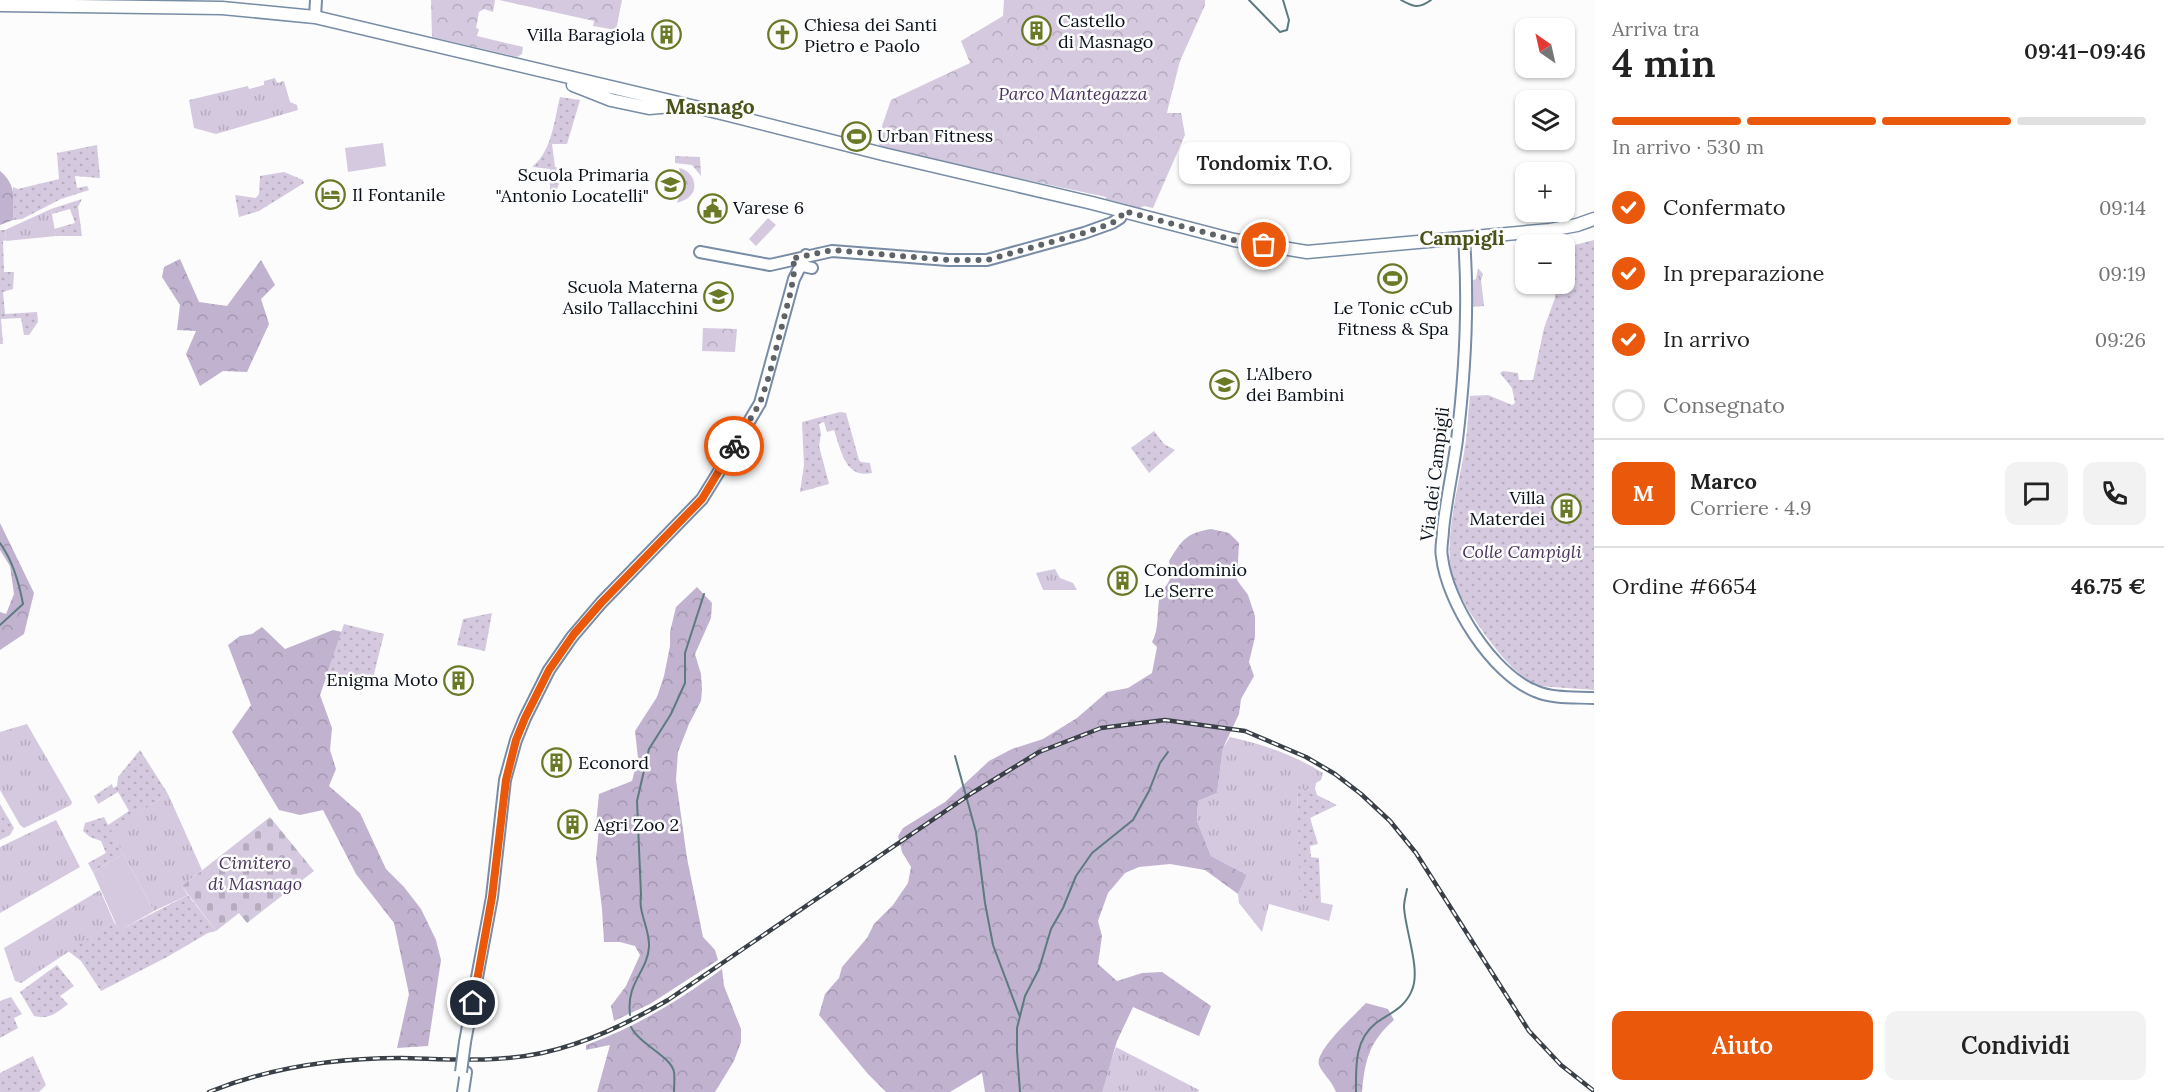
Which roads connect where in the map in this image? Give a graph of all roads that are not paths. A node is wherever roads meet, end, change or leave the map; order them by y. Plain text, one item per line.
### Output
1 (316, 0) edge
2 (0, 5) edge
3 (315, 17) junction
4 (1124, 211) junction
5 (1594, 219) edge
6 (1464, 239) junction
7 (700, 252) dead end
8 (806, 255) junction
9 (791, 259) junction
10 (800, 268) junction
11 (812, 268) dead end
12 (791, 291) junction
13 (1594, 698) edge
14 (462, 1092) edge

1 - 3 street
2 - 3 main road
3 - 4 main road
4 - 6 main road
4 - 8 street
5 - 6 main road
6 - 13 street, Via dei Campigli
7 - 9 street
8 - 9 street
8 - 10 street
9 - 12 street
10 - 11 street
10 - 12 street
12 - 14 street, bridge

